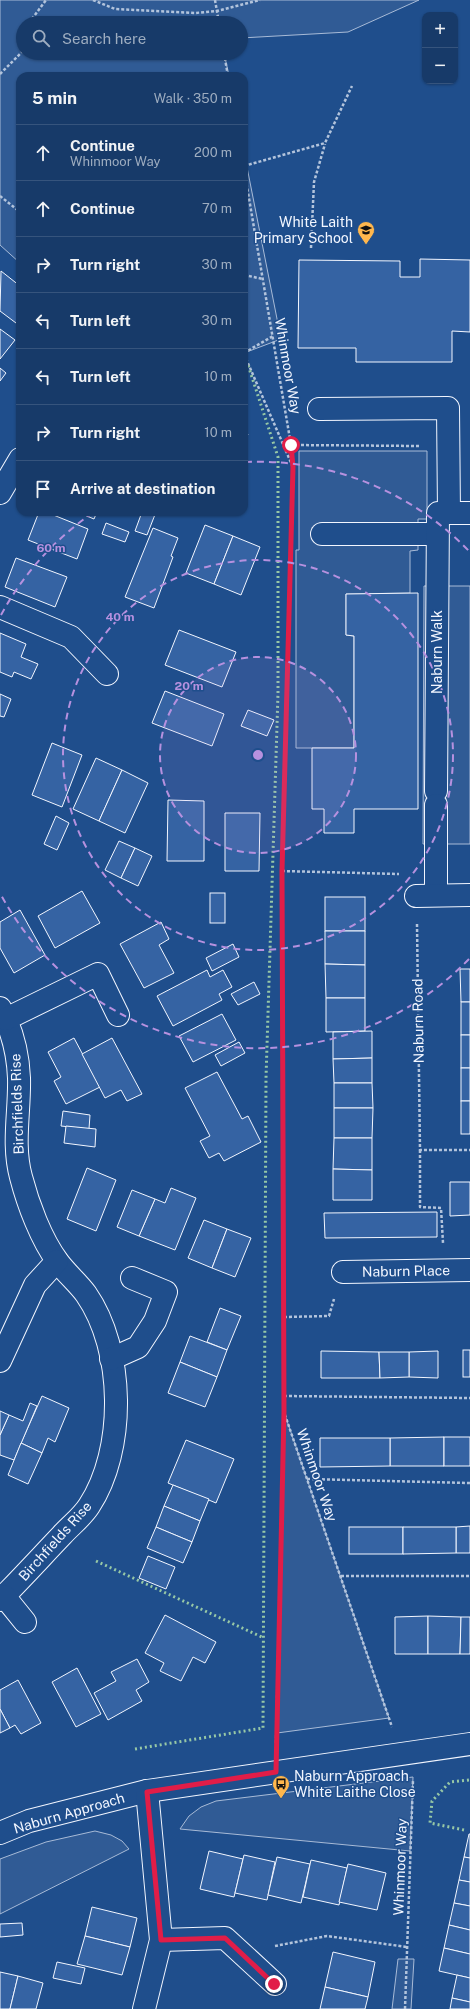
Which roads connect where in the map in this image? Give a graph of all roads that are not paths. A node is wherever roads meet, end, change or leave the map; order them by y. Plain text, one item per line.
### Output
1 (319, 409) dead end
2 (16, 465) edge
3 (0, 493) edge
4 (448, 518) edge
5 (322, 534) dead end
6 (0, 607) edge
7 (107, 674) dead end
8 (470, 895) edge
9 (3, 1014) edge
10 (118, 1015) dead end
11 (57, 1261) junction
12 (470, 1270) edge
13 (343, 1272) road end
14 (132, 1278) dead end
15 (111, 1359) junction
16 (0, 1361) edge
17 (2, 1598) edge
18 (25, 1622) dead end
19 (470, 1744) edge
20 (147, 1792) junction
21 (0, 1833) edge
22 (161, 1940) junction
23 (274, 1984) dead end
24 (144, 2009) edge

1 - 4 street, Naburn Walk
2 - 3 street
4 - 5 street
4 - 8 street, Naburn Walk
6 - 7 street
9 - 10 street
9 - 11 street, Birchfields Rise
11 - 15 street, Birchfields Rise
11 - 16 street
12 - 13 street, Naburn Place
14 - 15 street
15 - 17 street, Birchfields Rise
17 - 18 street, Birchfields Rise
19 - 20 street, Naburn Approach
20 - 21 street, Naburn Approach
20 - 22 street
22 - 23 street
22 - 24 street

